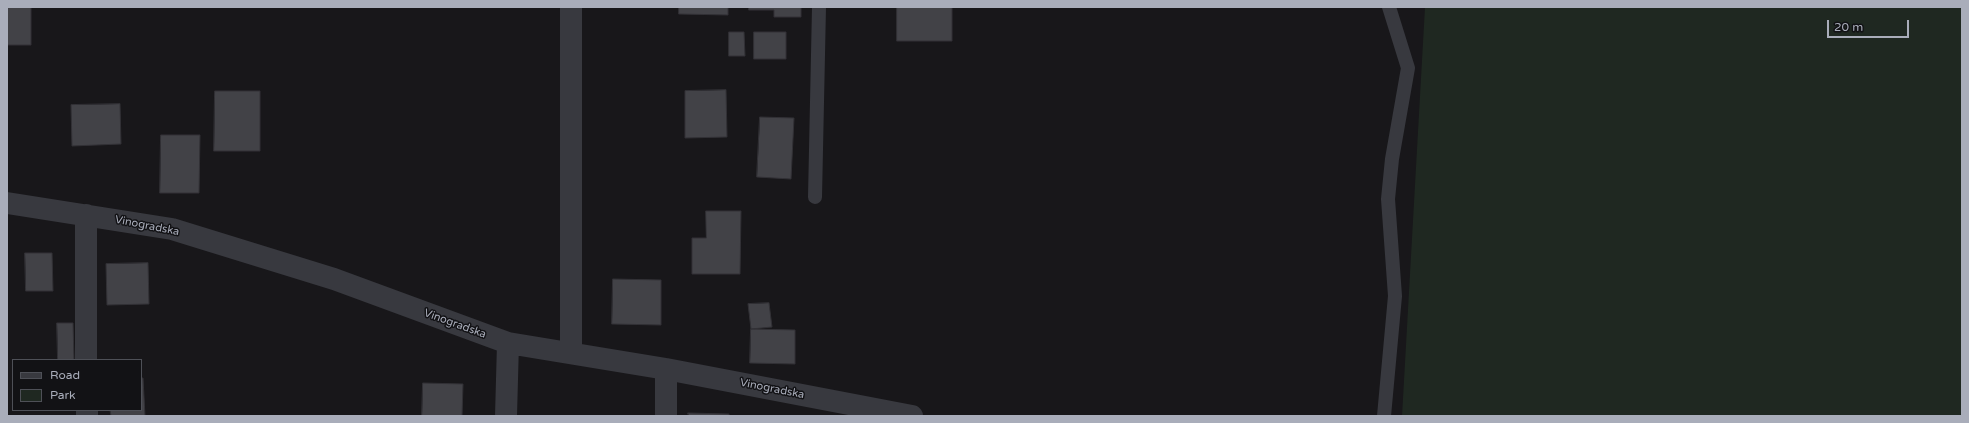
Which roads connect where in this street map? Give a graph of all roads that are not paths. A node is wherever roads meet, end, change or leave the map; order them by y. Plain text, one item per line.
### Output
1 (571, 7) edge
2 (819, 7) edge
3 (1388, 7) edge
4 (815, 197) dead end
5 (7, 203) edge
6 (86, 215) junction
7 (508, 343) junction
8 (571, 352) junction
9 (86, 359) edge
10 (666, 369) junction
11 (855, 410) edge
12 (506, 416) edge
13 (666, 416) edge
14 (912, 416) edge
15 (1384, 416) edge

1 - 8 street
2 - 4 lane
3 - 15 lane
5 - 6 street, Vinogradska
6 - 7 street, Vinogradska
6 - 9 street
7 - 8 street, Vinogradska
7 - 12 street
8 - 10 street, Vinogradska
10 - 11 street, Vinogradska
10 - 13 street
11 - 14 street, Vinogradska

